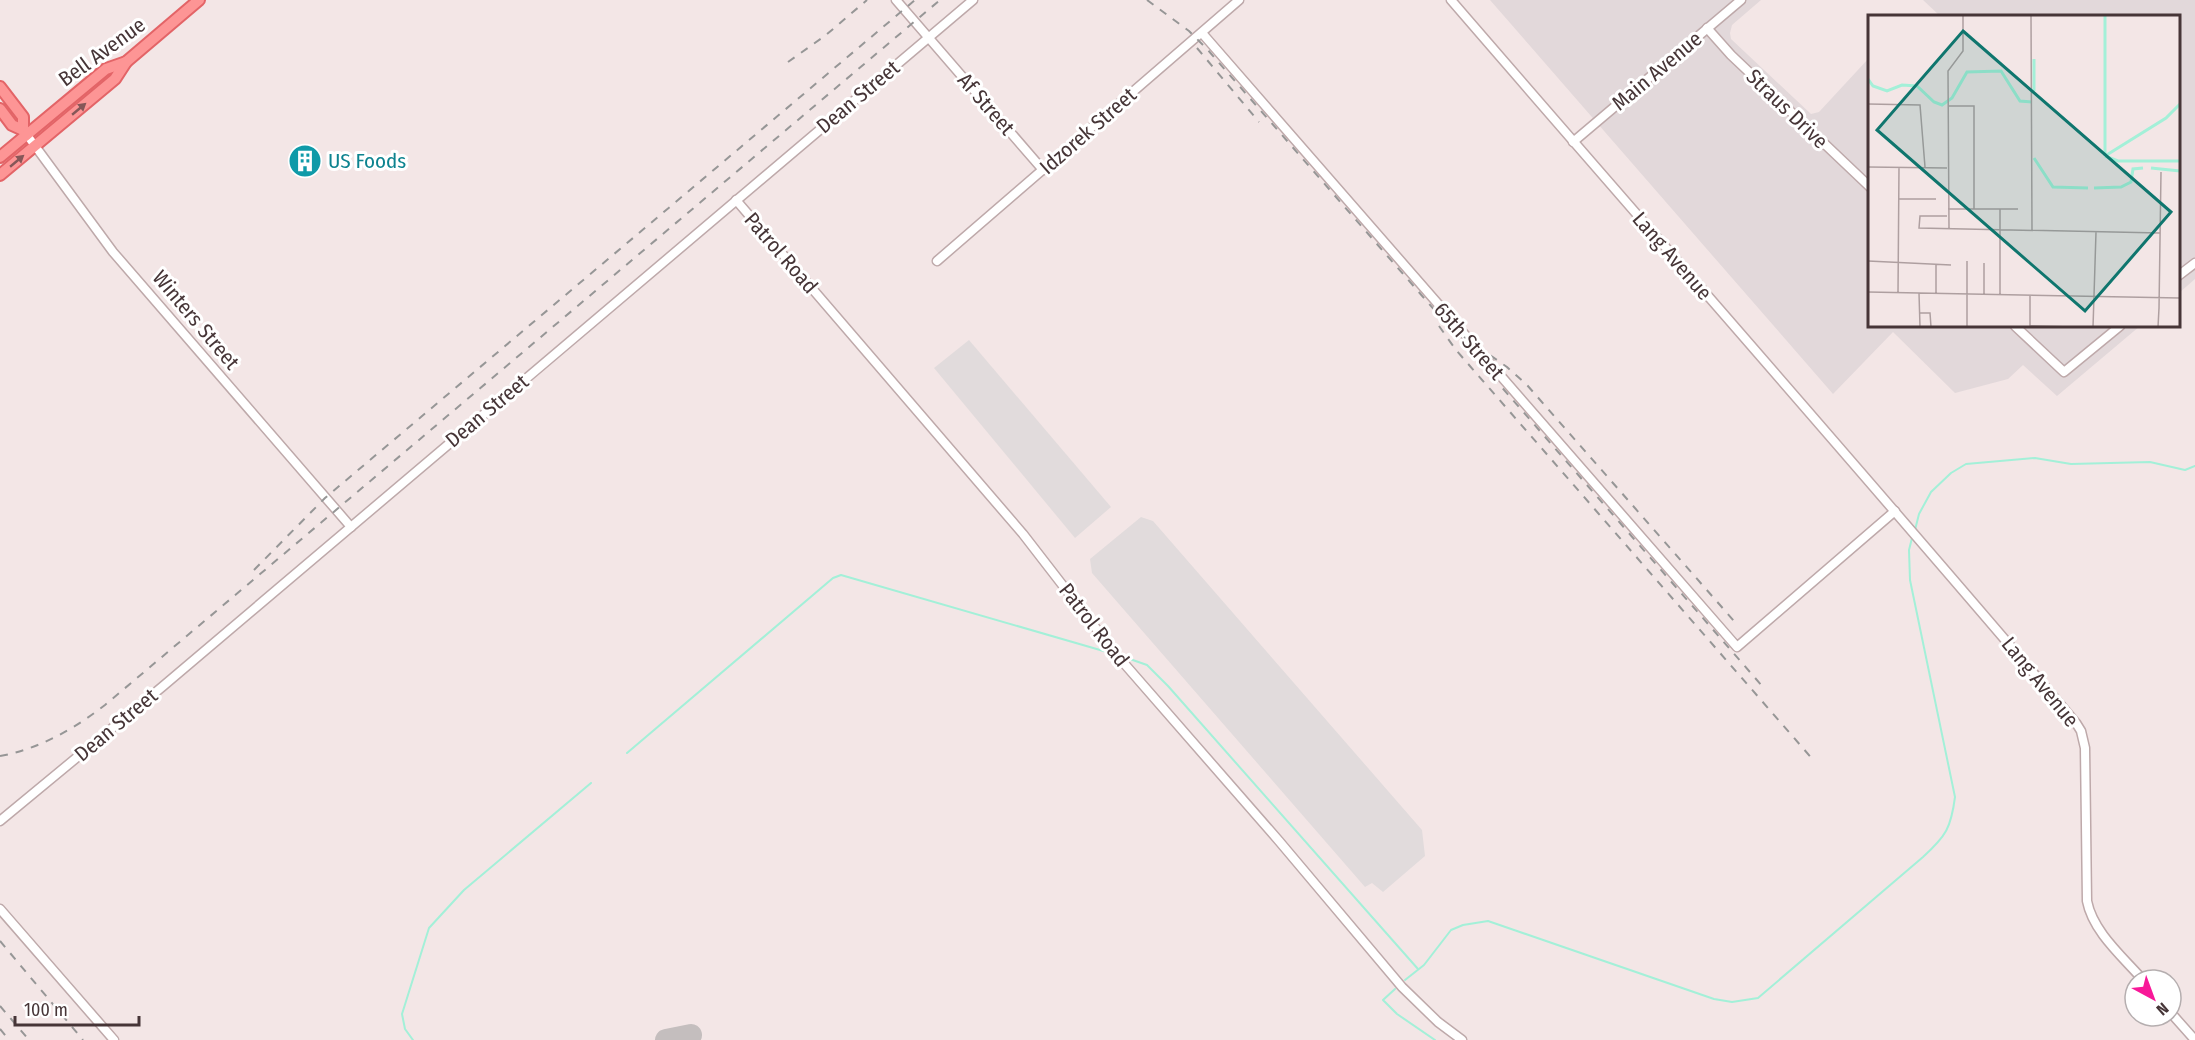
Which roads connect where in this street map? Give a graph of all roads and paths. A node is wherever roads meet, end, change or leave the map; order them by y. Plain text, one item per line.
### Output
1 (199, 0) edge
2 (896, 0) edge
3 (973, 0) edge
4 (1239, 0) edge
5 (1451, 0) edge
6 (1741, 0) edge
7 (1707, 28) junction
8 (1202, 33) junction
9 (928, 37) junction
10 (126, 62) junction
11 (0, 87) edge
12 (0, 109) edge
13 (25, 133) junction
14 (1573, 142) junction
15 (34, 146) junction
16 (0, 157) edge
17 (1043, 170) junction
18 (0, 175) edge
19 (1868, 186) edge
20 (736, 200) junction
21 (937, 261) dead end
22 (2195, 263) edge
23 (2180, 274) edge
24 (2016, 327) edge
25 (2119, 327) edge
26 (1895, 511) junction
27 (351, 527) junction
28 (0, 821) edge
29 (0, 909) edge
30 (2133, 968) edge
31 (2183, 1026) edge
32 (114, 1040) edge
33 (1462, 1040) edge
34 (2195, 1040) edge

1 - 10 main road, Bell Avenue
2 - 9 street, Af Street
3 - 9 street, Dean Street
4 - 8 street, Idzorek Street
5 - 14 street, Lang Avenue
6 - 7 street, Main Avenue
7 - 14 street, Main Avenue
7 - 19 street, Straus Drive
8 - 17 street, Idzorek Street
8 - 26 street, 65th Street
9 - 17 street, Af Street
9 - 20 street, Dean Street
10 - 13 main road, Bell Avenue
15 -> 10 main road
11 - 13 main road, Winters Street
12 - 13 main road, Winters Street
13 - 15 street, Winters Street
13 - 16 main road, Bell Avenue
14 - 26 street, Lang Avenue
18 -> 15 main road
15 - 27 street, Winters Street
17 - 21 street, Idzorek Street
20 - 27 street, Dean Street
20 - 33 street, Patrol Road
22 - 23 street
24 - 25 street
26 - 30 street, Lang Avenue
27 - 28 street, Dean Street
29 - 32 street
31 - 34 street

